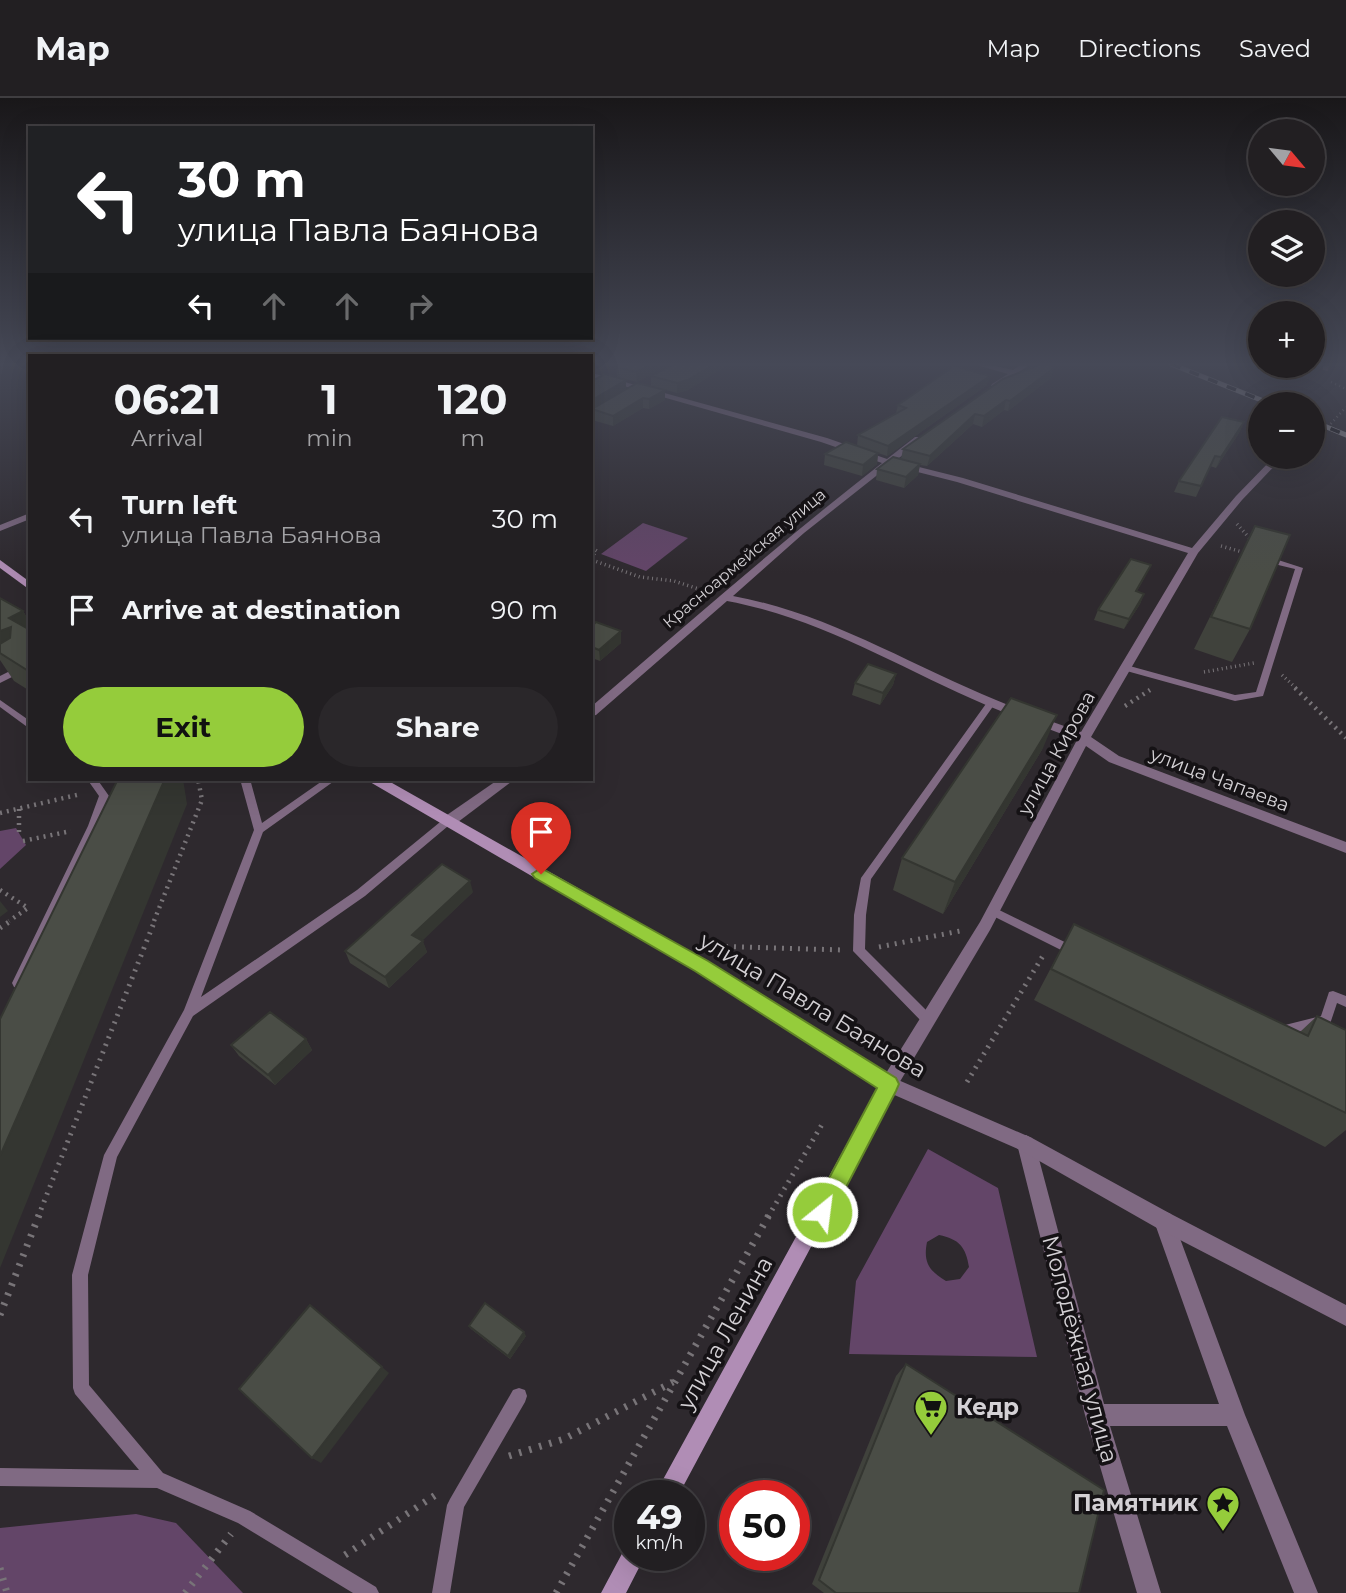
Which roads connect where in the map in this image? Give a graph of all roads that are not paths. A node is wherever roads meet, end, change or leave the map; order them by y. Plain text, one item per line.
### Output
1 (795, 434) edge
2 (927, 434) edge
3 (889, 462) junction
4 (1268, 469) edge
5 (28, 517) edge
6 (0, 528) edge
7 (1194, 552) junction
8 (1269, 560) edge
9 (0, 564) edge
10 (28, 585) edge
11 (723, 597) junction
12 (28, 665) edge
13 (1126, 668) junction
14 (0, 680) edge
15 (0, 703) edge
16 (991, 703) junction
17 (593, 711) edge
18 (28, 724) edge
19 (1084, 738) junction
20 (94, 781) edge
21 (246, 781) edge
22 (329, 781) edge
23 (379, 781) edge
24 (505, 781) edge
25 (449, 821) junction
26 (259, 830) junction
27 (1346, 848) edge
28 (993, 911) junction
29 (1087, 958) edge
30 (12, 996) edge
31 (1346, 1002) edge
32 (189, 1012) junction
33 (928, 1020) junction
34 (1266, 1035) edge
35 (889, 1084) junction
36 (1026, 1144) junction
37 (1164, 1221) junction
38 (1346, 1316) edge
39 (519, 1396) dead end
40 (1096, 1415) junction
41 (1234, 1415) junction
42 (0, 1477) edge
43 (157, 1479) junction
44 (675, 1480) edge
45 (625, 1571) edge
46 (370, 1593) edge
47 (441, 1593) edge
48 (613, 1593) edge
49 (1149, 1593) edge
50 (1306, 1593) edge

1 - 3 street
2 - 3 street, Красноармейская улица
3 - 7 street
3 - 11 street, Красноармейская улица
4 - 7 street, улица Кирова
5 - 6 street
7 - 13 street, улица Кирова
8 - 13 lane
9 - 10 main road
11 - 16 street, улица Чапаева
11 - 17 street, Красноармейская улица
12 - 14 lane
13 - 19 street, улица Кирова
15 - 18 lane
16 - 19 street, улица Чапаева
16 - 33 lane
19 - 27 street, улица Чапаева
19 - 28 street, улица Кирова
20 - 30 lane
21 - 26 lane
22 - 26 lane
23 - 25 main road, улица Павла Баянова
24 - 25 street
25 - 32 lane
25 - 35 main road, улица Павла Баянова
26 - 32 lane
28 - 29 lane
28 - 33 street, улица Кирова
31 - 34 lane
32 - 43 lane
33 - 35 street, улица Кирова
35 - 36 street, улица Павла Баянова
35 - 44 main road, улица Ленина
36 - 37 street, улица Павла Баянова
36 - 40 street, Молодёжная улица
37 - 38 street, улица Павла Баянова
37 - 41 street
39 - 47 lane
40 - 41 street
40 - 49 street, Молодёжная улица
41 - 50 street
42 - 43 lane
43 - 46 lane
45 - 48 main road

